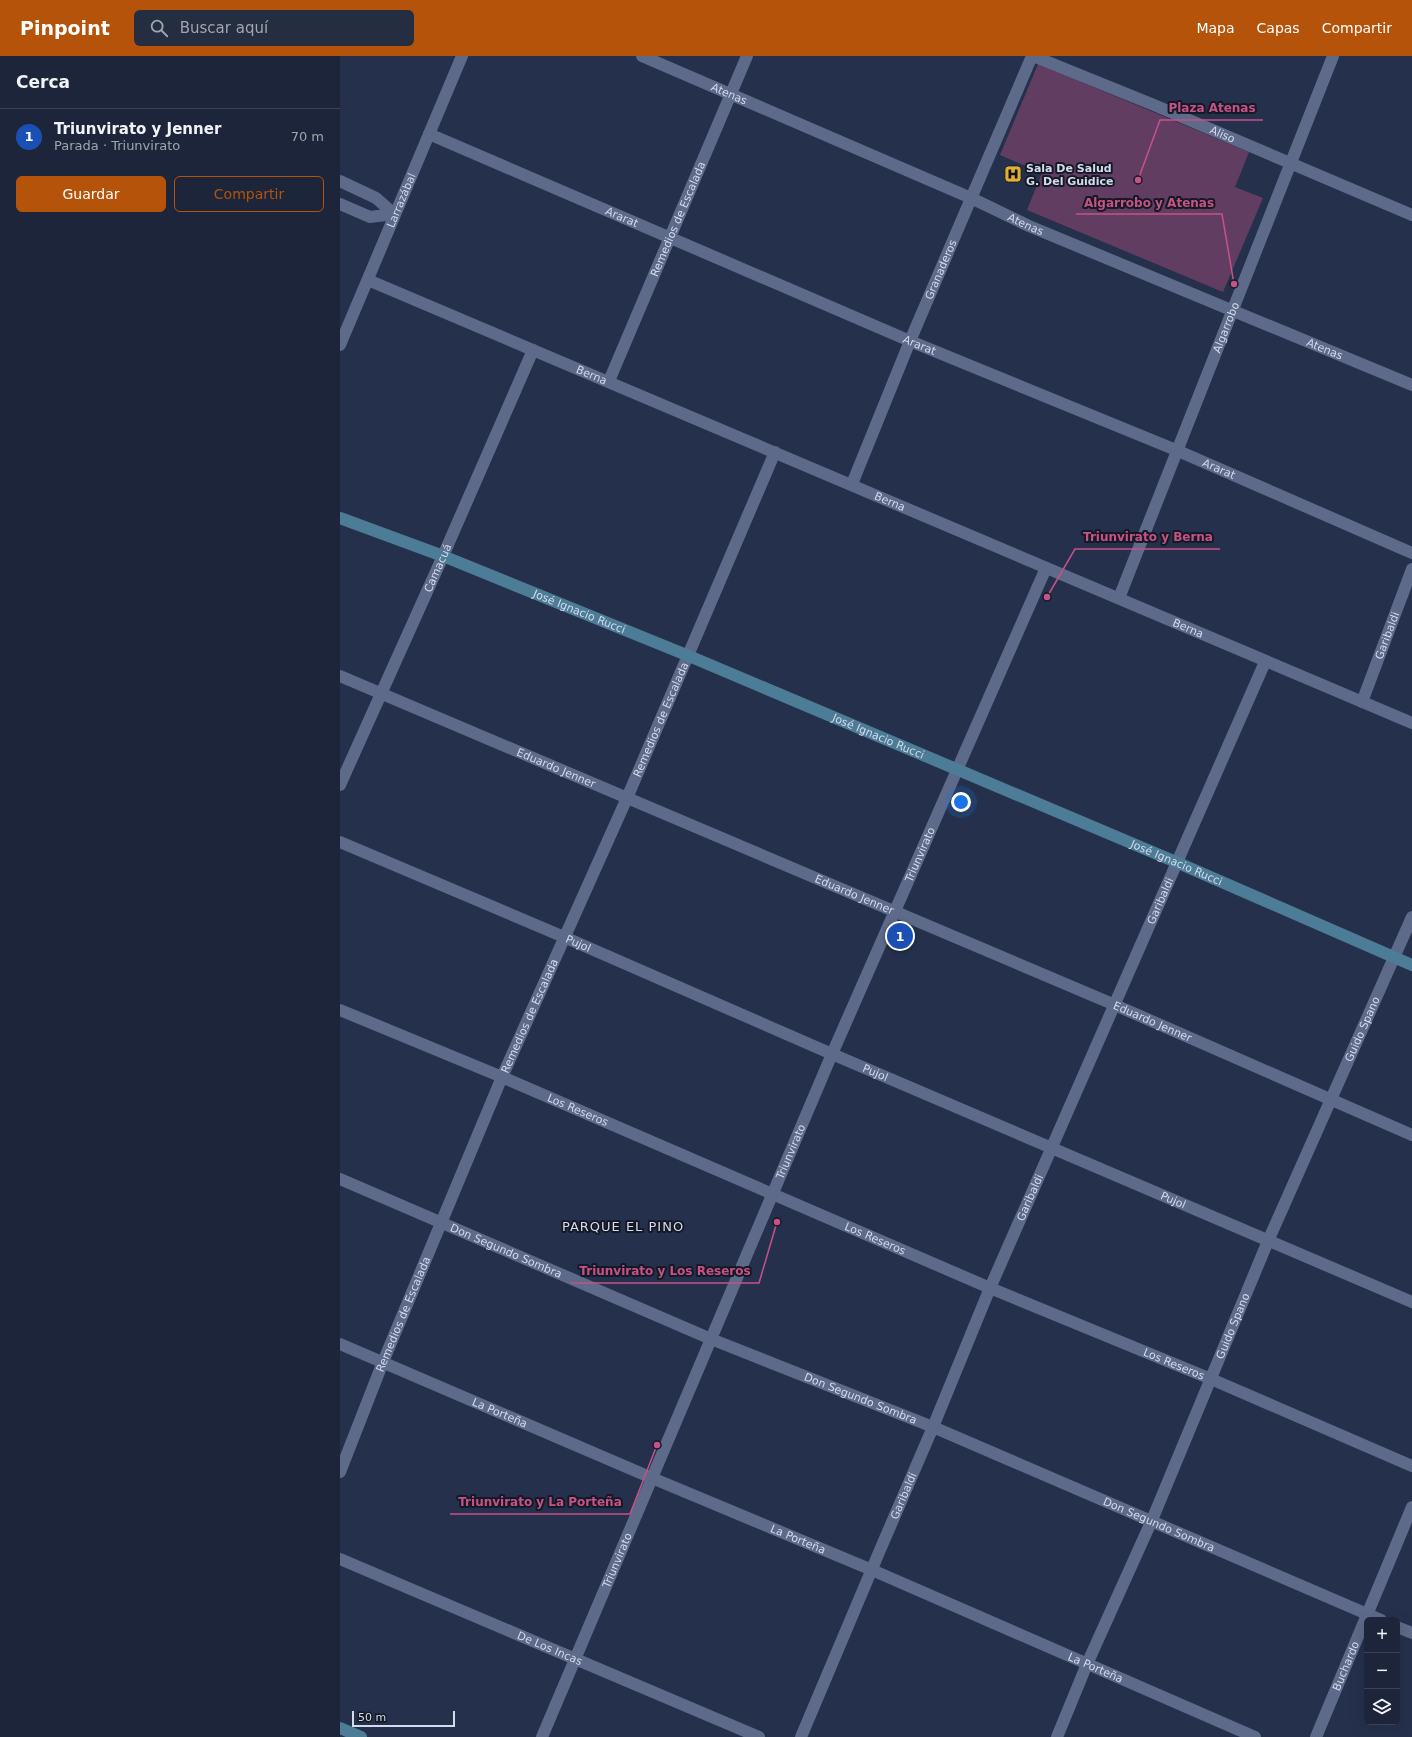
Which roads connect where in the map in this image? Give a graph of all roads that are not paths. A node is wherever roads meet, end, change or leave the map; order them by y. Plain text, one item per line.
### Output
1 (462, 56) edge
2 (642, 56) edge
3 (747, 56) edge
4 (1032, 56) edge
5 (1333, 56) edge
6 (731, 94) junction
7 (429, 134) junction
8 (1291, 163) junction
9 (340, 182) edge
10 (971, 198) junction
11 (340, 204) edge
12 (394, 214) junction
13 (1412, 215) edge
14 (670, 238) junction
15 (368, 280) junction
16 (1233, 310) junction
17 (910, 341) junction
18 (340, 345) edge
19 (533, 350) junction
20 (609, 382) junction
21 (1412, 385) edge
22 (1176, 450) junction
23 (775, 452) junction
24 (852, 484) junction
25 (340, 518) edge
26 (1412, 553) edge
27 (443, 556) junction
28 (1046, 568) junction
29 (1412, 569) edge
30 (1119, 598) junction
31 (689, 656) junction
32 (1265, 662) junction
33 (340, 676) edge
34 (381, 694) junction
35 (1362, 702) junction
36 (1412, 723) edge
37 (956, 770) junction
38 (340, 784) edge
39 (627, 798) junction
40 (340, 842) edge
41 (1176, 862) junction
42 (894, 910) junction
43 (1412, 917) edge
44 (564, 937) junction
45 (1394, 958) junction
46 (1412, 965) edge
47 (1115, 1005) junction
48 (340, 1010) edge
49 (832, 1054) junction
50 (502, 1077) junction
51 (1330, 1100) junction
52 (1412, 1135) edge
53 (1052, 1147) junction
54 (340, 1179) edge
55 (772, 1194) junction
56 (442, 1222) junction
57 (1268, 1241) junction
58 (990, 1288) junction
59 (1412, 1302) edge
60 (711, 1339) junction
61 (340, 1344) edge
62 (383, 1362) junction
63 (1211, 1379) junction
64 (933, 1427) junction
65 (1412, 1466) edge
66 (340, 1472) edge
67 (652, 1478) junction
68 (1412, 1507) edge
69 (1152, 1520) junction
70 (340, 1559) edge
71 (872, 1570) junction
72 (1366, 1614) junction
73 (1374, 1617) edge
74 (1400, 1628) edge
75 (1412, 1633) edge
76 (574, 1660) junction
77 (1087, 1664) junction
78 (340, 1728) edge
79 (362, 1737) edge
80 (542, 1737) edge
81 (759, 1737) edge
82 (802, 1737) edge
83 (1058, 1737) edge
84 (1255, 1737) edge
85 (1316, 1737) edge

1 - 7 street, Larrazábal
2 - 6 street, Atenas
3 - 6 street, Remedios de Escalada
4 - 8 street, Aliso
4 - 10 street, Granaderos
5 - 8 street, Algarrobo
6 - 10 street, Atenas
6 - 14 street, Remedios de Escalada
7 - 12 street, Larrazábal
7 - 14 street, Ararat
8 - 13 street, Aliso
8 - 16 street, Algarrobo
9 - 12 street
10 - 16 street, Atenas
10 - 17 street, Granaderos
11 - 12 street
12 - 15 street, Larrazábal
14 - 17 street, Ararat
14 - 20 street, Remedios de Escalada
15 - 18 street, Larrazábal
15 - 19 street, Berna
16 - 21 street, Atenas
16 - 22 street, Algarrobo
17 - 22 street, Ararat
17 - 24 street, Granaderos
19 - 20 street, Berna
19 - 27 street, Camacuá
20 - 23 street, Berna
22 - 26 street, Ararat
22 - 30 street, Algarrobo
23 - 24 street, Berna
23 - 31 street, Remedios de Escalada
24 - 28 street, Berna
25 - 27 street, José Ignacio Rucci
27 - 31 street, José Ignacio Rucci
27 - 34 street, Camacuá
28 - 30 street, Berna
28 - 37 street, Triunvirato
29 - 35 street, Garibaldi
30 - 32 street, Berna
31 - 37 street, José Ignacio Rucci
31 - 39 street, Remedios de Escalada
32 - 35 street, Berna
32 - 41 street, Garibaldi
33 - 34 street, Eduardo Jenner
34 - 38 street, Camacuá
34 - 39 street, Eduardo Jenner
35 - 36 street, Berna
37 - 41 street, José Ignacio Rucci
37 - 42 street, Triunvirato
39 - 42 street, Eduardo Jenner
39 - 44 street, Remedios de Escalada
40 - 44 street, Pujol
41 - 45 street, José Ignacio Rucci
41 - 47 street, Garibaldi
42 - 47 street, Eduardo Jenner
42 - 49 street, Triunvirato
43 - 45 street, Guido Spano
44 - 49 street, Pujol
44 - 50 street, Remedios de Escalada
45 - 46 street, José Ignacio Rucci
45 - 51 street, Guido Spano
47 - 51 street, Eduardo Jenner
47 - 53 street, Garibaldi
48 - 50 street, Los Reseros
49 - 53 street, Pujol
49 - 55 street, Triunvirato
50 - 55 street, Los Reseros
50 - 56 street, Remedios de Escalada
51 - 52 street, Eduardo Jenner
51 - 57 street, Guido Spano
53 - 57 street, Pujol
53 - 58 street, Garibaldi
54 - 56 street, Don Segundo Sombra
55 - 58 street, Los Reseros
55 - 60 street, Triunvirato
56 - 60 street, Don Segundo Sombra
56 - 62 street, Remedios de Escalada
57 - 59 street, Pujol
57 - 63 street, Guido Spano
58 - 63 street, Los Reseros
58 - 64 street, Garibaldi
60 - 64 street, Don Segundo Sombra
60 - 67 street, Triunvirato
61 - 62 street, La Porteña
62 - 66 street, Remedios de Escalada
62 - 67 street, La Porteña
63 - 65 street, Los Reseros
63 - 69 street, Guido Spano
64 - 69 street, Don Segundo Sombra
64 - 71 street, Garibaldi
67 - 71 street, La Porteña
67 - 76 street, Triunvirato
68 - 72 street, Buchardo
69 - 72 street, Don Segundo Sombra
69 - 77 street, Guido Spano
70 - 76 street, De Los Incas
71 - 77 street, La Porteña
71 - 82 street, Garibaldi
72 - 73 street, Don Segundo Sombra
72 - 85 street, Buchardo
74 - 75 street
76 - 80 street, Triunvirato
76 - 81 street, De Los Incas
77 - 83 street, Guido Spano
77 - 84 street, La Porteña
78 - 79 street

